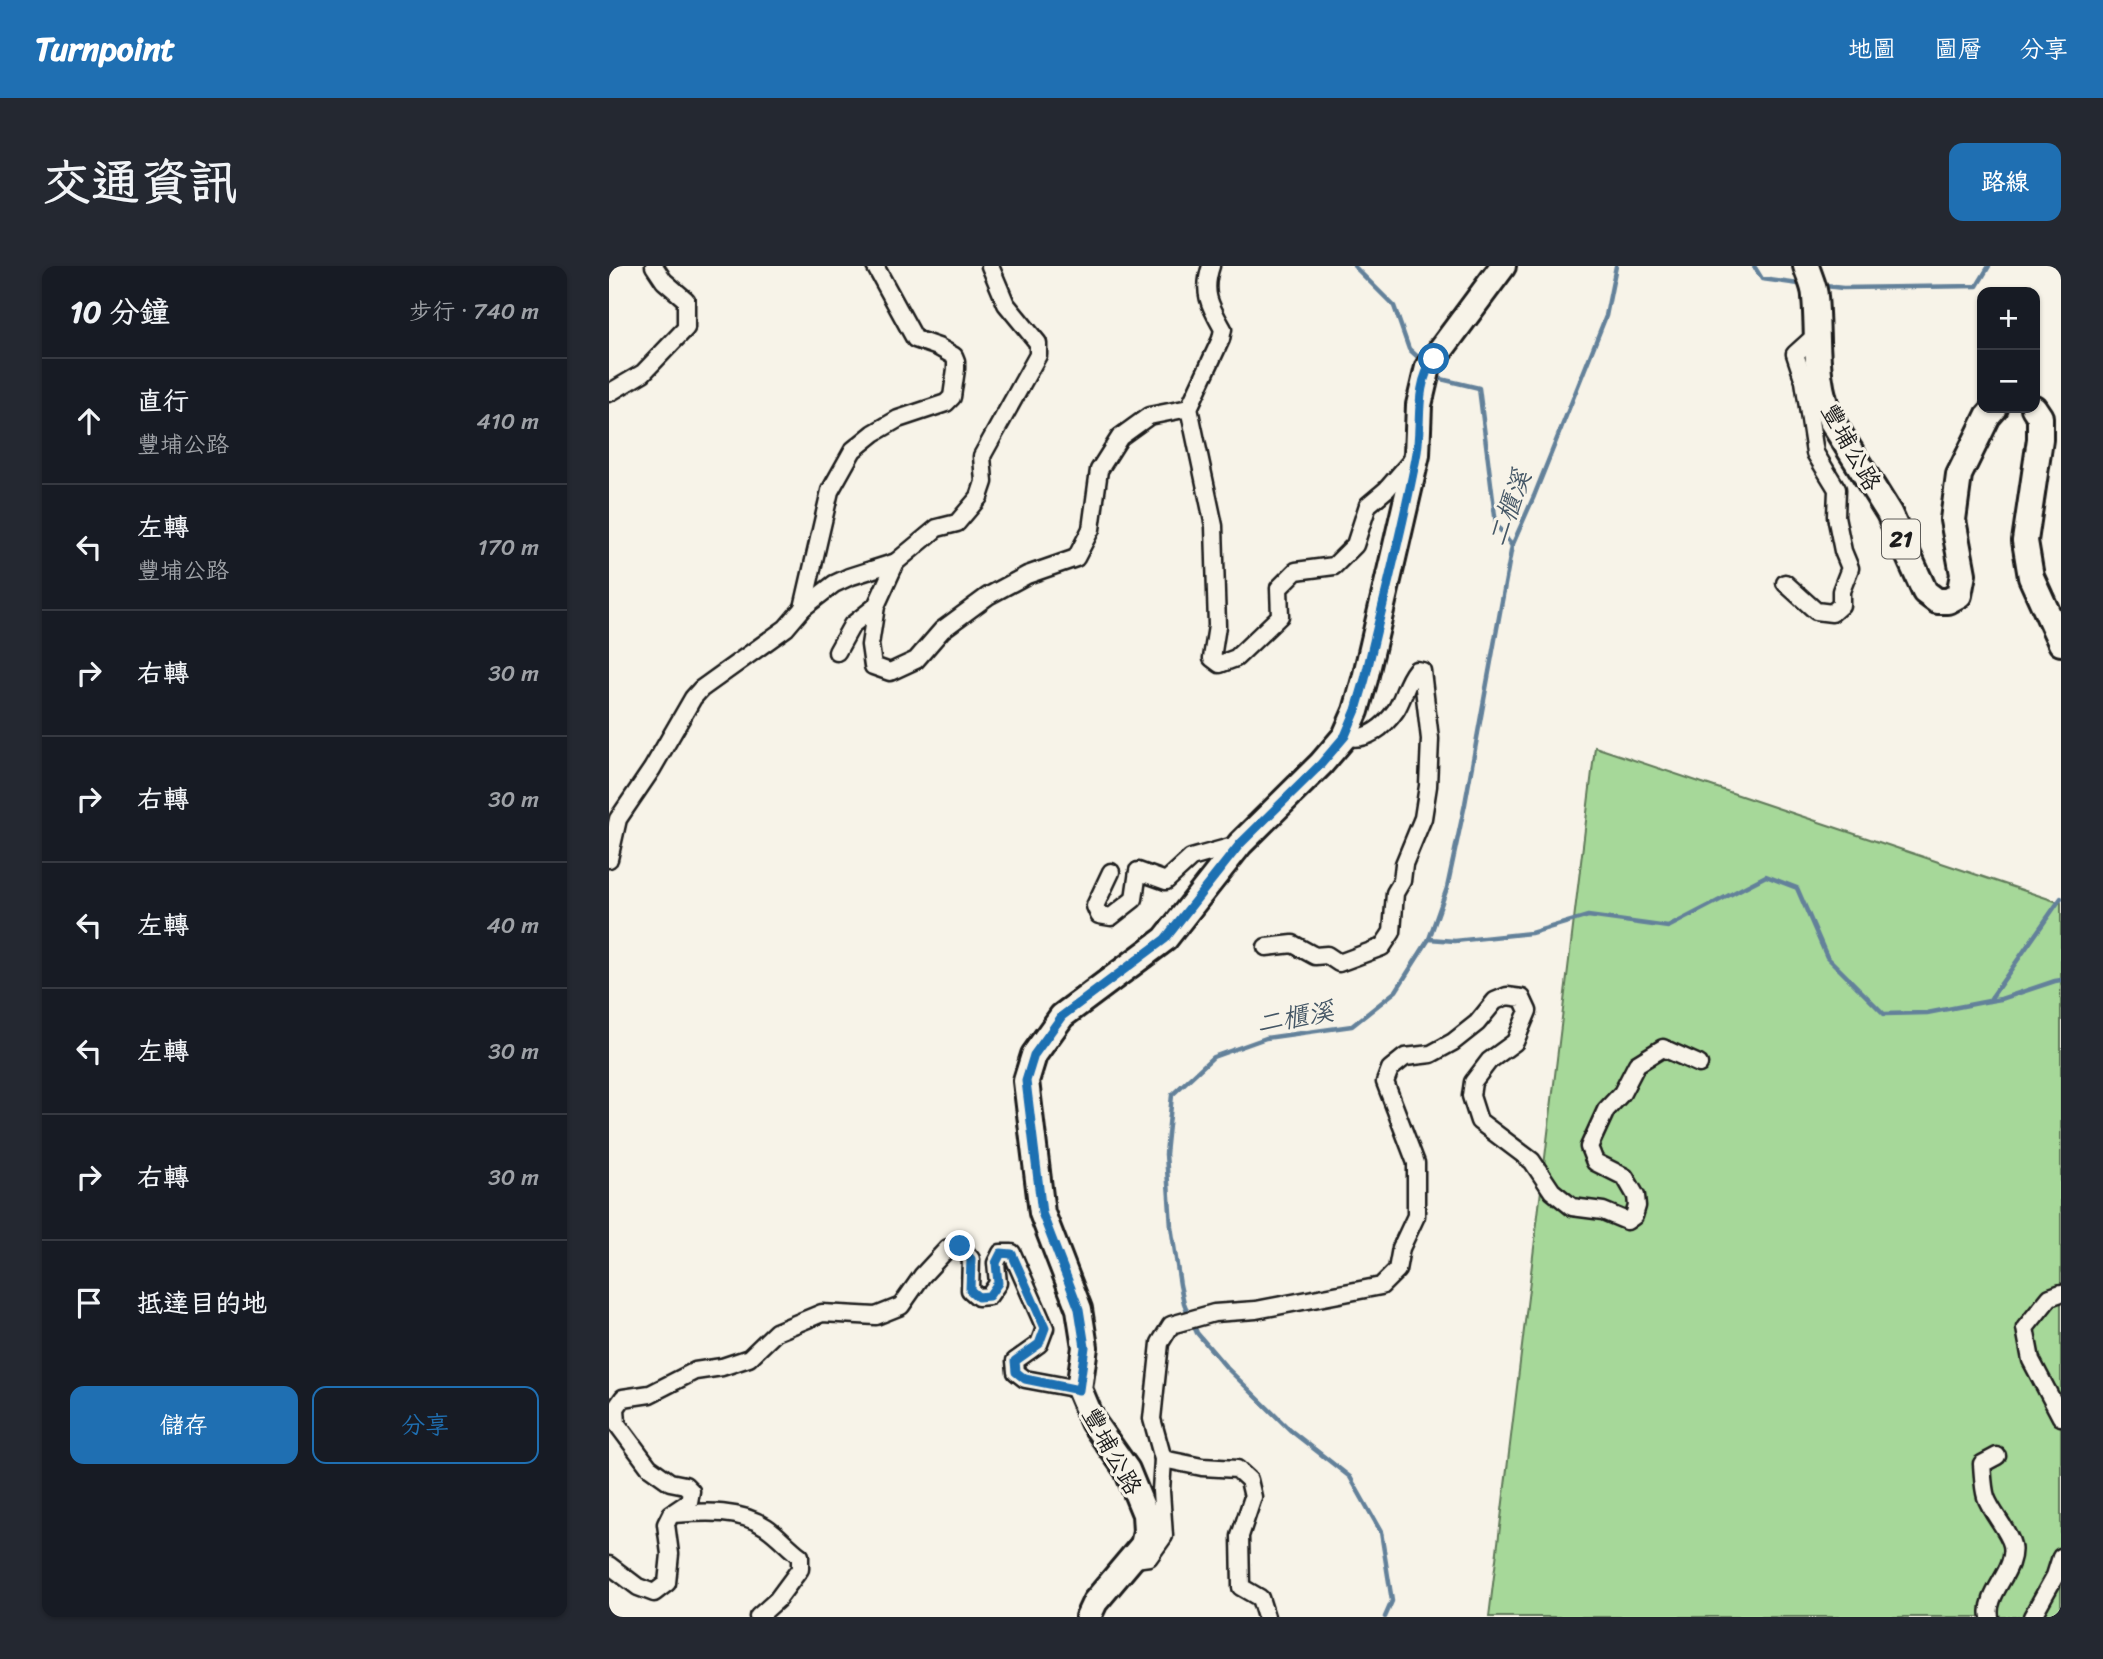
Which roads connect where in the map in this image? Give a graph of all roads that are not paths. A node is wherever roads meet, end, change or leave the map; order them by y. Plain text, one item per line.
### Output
1 (654, 266) edge
2 (875, 266) edge
3 (990, 266) edge
4 (1211, 266) edge
5 (1503, 266) edge
6 (1806, 266) edge
7 (1816, 335) junction
8 (609, 393) edge
9 (1189, 408) junction
10 (1991, 413) edge
11 (2037, 413) edge
12 (1417, 455) junction
13 (895, 562) junction
14 (1785, 583) dead end
15 (876, 606) junction
16 (803, 608) junction
17 (2061, 643) edge
18 (837, 652) dead end
19 (1345, 736) junction
20 (1240, 844) junction
21 (609, 859) edge
22 (1111, 872) dead end
23 (1266, 947) dead end
24 (1699, 1064) dead end
25 (2061, 1293) edge
26 (1079, 1390) junction
27 (2061, 1417) edge
28 (1997, 1456) dead end
29 (1163, 1459) junction
30 (671, 1514) junction
31 (2061, 1557) edge
32 (1129, 1560) junction
33 (609, 1565) edge
34 (758, 1617) edge
35 (1088, 1617) edge
36 (1265, 1617) edge
37 (1990, 1617) edge
38 (2032, 1617) edge

1 - 8 street
2 - 16 street
3 - 13 street
4 - 9 street
5 - 12 main road, 豐埔公路
6 - 7 main road, 豐埔公路 / 21
7 - 10 main road, 豐埔公路 / 21
7 - 14 street
9 - 12 street
9 - 15 street
11 - 17 main road
12 - 19 main road, 豐埔公路
13 - 15 street
13 - 16 street
15 - 18 street
16 - 21 street
19 - 20 main road, 豐埔公路
19 - 23 street
20 - 22 street
20 - 26 main road, 豐埔公路
24 - 29 street
25 - 27 street
26 - 30 street
26 - 32 main road, 豐埔公路
28 - 37 street
29 - 32 street
29 - 36 street
30 - 33 street
30 - 34 street
31 - 38 street
32 - 35 main road, 豐埔公路

